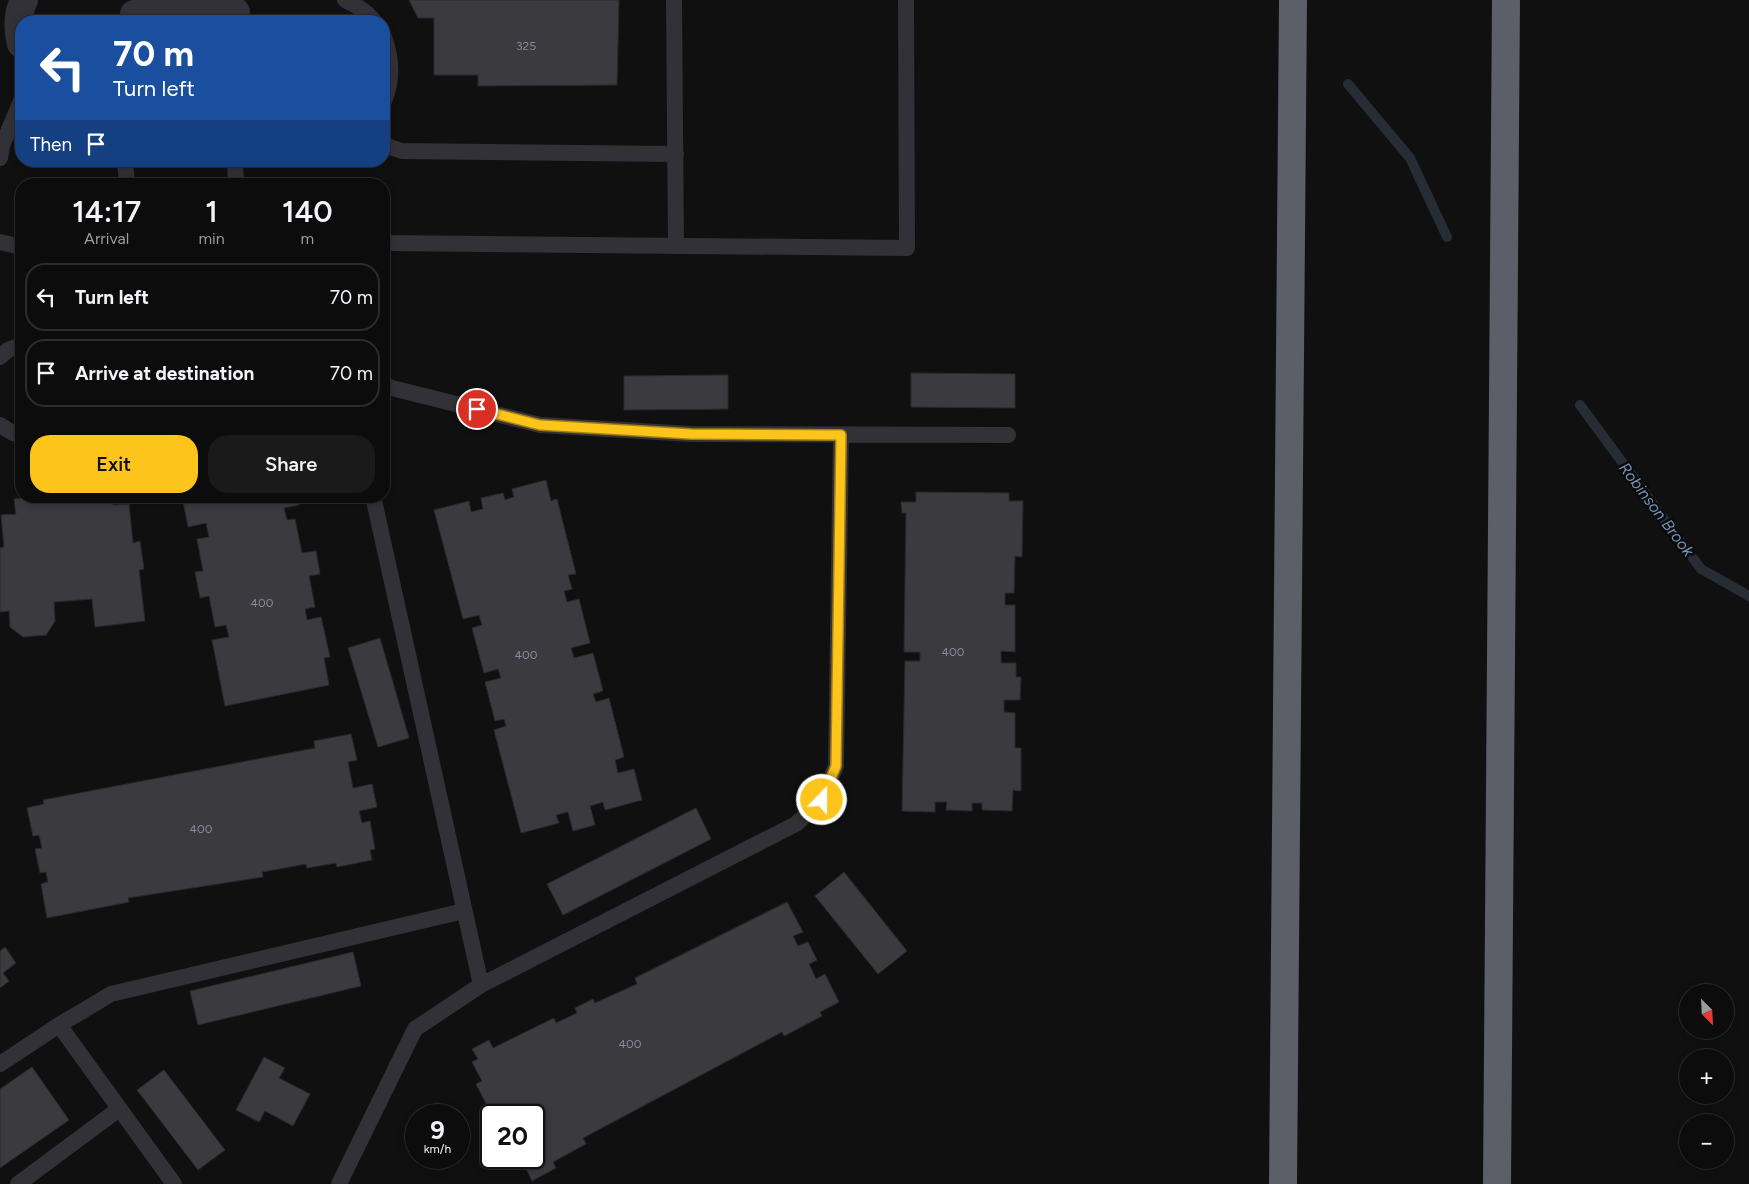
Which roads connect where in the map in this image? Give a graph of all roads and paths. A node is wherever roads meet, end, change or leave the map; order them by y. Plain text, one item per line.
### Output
1 (24, 0) edge
2 (345, 0) edge
3 (674, 0) edge
4 (906, 0) edge
5 (1292, 0) edge
6 (1506, 0) edge
7 (236, 11) edge
8 (133, 12) edge
9 (19, 15) edge
10 (369, 15) edge
11 (390, 61) edge
12 (390, 77) edge
13 (15, 115) edge
14 (390, 147) edge
15 (676, 154) junction
16 (0, 158) edge
17 (0, 242) edge
18 (390, 243) edge
19 (15, 246) edge
20 (676, 246) junction
21 (15, 347) edge
22 (0, 357) edge
23 (390, 387) edge
24 (0, 424) edge
25 (15, 434) edge
26 (841, 435) junction
27 (1008, 435) dead end
28 (375, 503) edge
29 (464, 911) junction
30 (481, 985) junction
31 (58, 1025) junction
32 (0, 1064) edge
33 (120, 1109) junction
34 (18, 1184) edge
35 (174, 1184) edge
36 (339, 1184) edge
37 (1283, 1184) edge
38 (1497, 1184) edge

1 - 9 street
2 - 10 lane
3 - 15 lane
4 - 20 lane
5 - 37 highway
6 - 38 highway
7 - 8 street
11 - 12 lane
13 - 16 lane
14 - 15 lane
15 - 20 lane
17 - 19 lane
18 - 20 lane
21 - 22 lane
23 - 26 lane
24 - 25 lane
26 - 27 lane
26 - 30 lane
28 - 29 lane
29 - 30 lane
29 - 31 lane
30 - 36 lane
31 - 32 lane
31 - 33 lane
33 - 34 lane
33 - 35 lane

